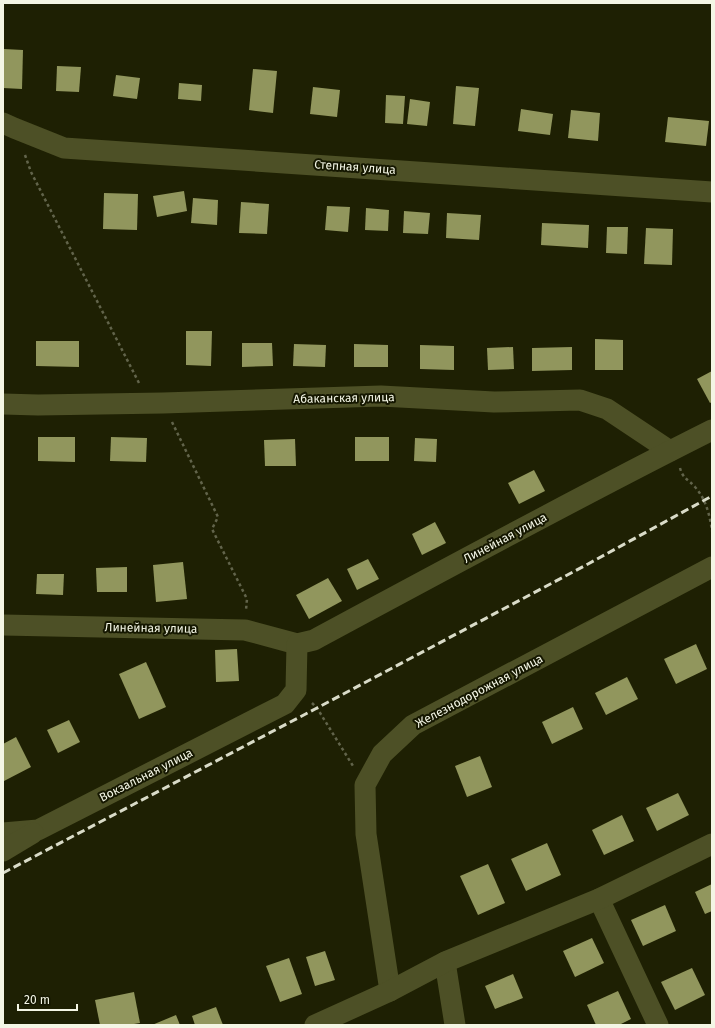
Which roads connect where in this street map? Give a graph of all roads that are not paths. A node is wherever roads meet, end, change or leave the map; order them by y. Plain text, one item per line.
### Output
1 (9, 126) edge
2 (712, 192) edge
3 (3, 404) edge
4 (712, 430) edge
5 (670, 451) junction
6 (712, 568) edge
7 (3, 625) edge
8 (298, 644) junction
9 (38, 830) junction
10 (3, 833) edge
11 (712, 844) edge
12 (3, 851) edge
13 (599, 899) junction
14 (445, 962) junction
15 (390, 991) junction
16 (315, 1025) edge
17 (455, 1025) edge
18 (658, 1025) edge

1 - 2 street, Степная улица
3 - 5 street, Абаканская улица
4 - 5 street, Линейная улица
5 - 8 street, Линейная улица
6 - 15 street, Железнодорожная улица
7 - 8 street, Линейная улица
8 - 9 street, Вокзальная улица
9 - 10 street, Вокзальная улица
9 - 12 street
11 - 13 street
13 - 14 street
13 - 18 street
14 - 15 street
14 - 17 street
15 - 16 street

